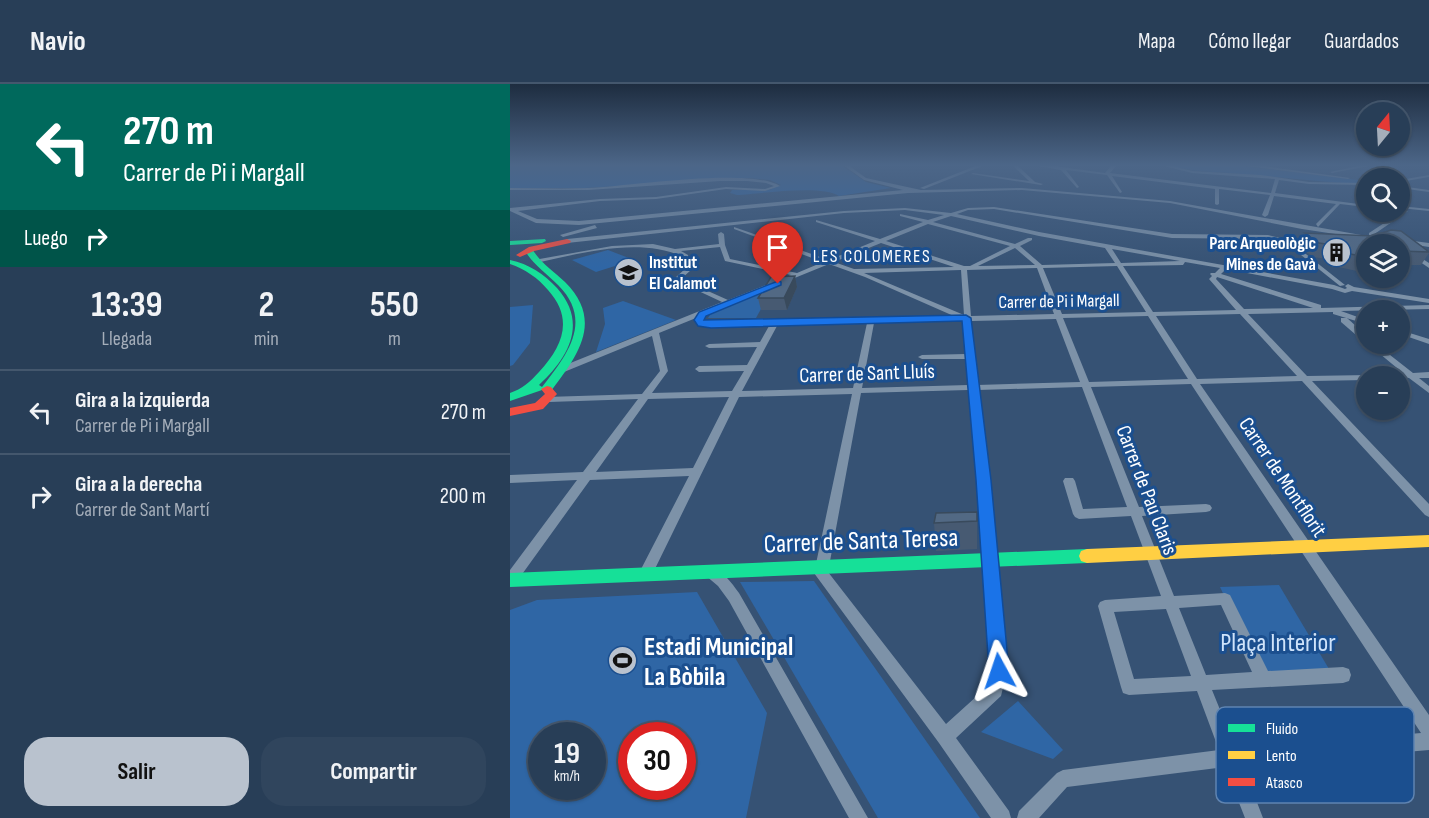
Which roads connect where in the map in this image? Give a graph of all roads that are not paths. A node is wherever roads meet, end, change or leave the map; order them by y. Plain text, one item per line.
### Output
1 (621, 199) edge
2 (827, 199) edge
3 (993, 199) edge
4 (1140, 199) edge
5 (1179, 199) edge
6 (1217, 199) edge
7 (1271, 199) edge
8 (1315, 199) edge
9 (1326, 199) edge
10 (1339, 203) junction
11 (1356, 203) edge
12 (1217, 204) junction
13 (1356, 204) edge
14 (994, 208) junction
15 (516, 210) edge
16 (1410, 210) edge
17 (1429, 212) edge
18 (902, 215) dead end
19 (945, 215) junction
20 (1265, 215) junction
21 (607, 221) junction
22 (818, 221) dead end
23 (928, 222) junction
24 (1386, 222) edge
25 (1318, 225) junction
26 (736, 228) dead end
27 (721, 234) dead end
28 (1363, 234) joint
29 (1371, 234) edge
30 (563, 239) junction
31 (1030, 239) dead end
32 (883, 241) junction
33 (1288, 242) junction
34 (1320, 243) edge
35 (1410, 244) edge
36 (722, 245) junction
37 (1429, 245) edge
38 (1016, 246) junction
39 (525, 247) edge
40 (1107, 248) junction
41 (674, 250) junction
42 (1410, 251) edge
43 (510, 260) edge
44 (830, 262) junction
45 (1185, 263) junction
46 (1118, 266) junction
47 (1429, 266) edge
48 (1041, 268) junction
49 (1224, 268) junction
50 (964, 269) junction
51 (853, 271) junction
52 (799, 275) junction
53 (1217, 275) junction
54 (1338, 286) junction
55 (1429, 300) edge
56 (729, 303) junction
57 (1429, 307) edge
58 (1325, 309) junction
59 (1242, 313) junction
60 (702, 314) junction
61 (1150, 314) junction
62 (1059, 315) junction
63 (966, 318) junction
64 (1356, 319) edge
65 (871, 320) junction
66 (1344, 320) dead end
67 (775, 322) junction
68 (1356, 330) edge
69 (655, 333) junction
70 (1410, 335) edge
71 (1429, 342) edge
72 (763, 344) junction
73 (709, 345) dead end
74 (1384, 354) edge
75 (969, 356) junction
76 (922, 357) dead end
77 (750, 368) junction
78 (699, 369) dead end
79 (561, 370) junction
80 (1429, 375) edge
81 (1411, 376) junction
82 (1356, 377) edge
83 (1305, 379) junction
84 (1195, 382) junction
85 (1085, 385) junction
86 (973, 388) junction
87 (528, 389) junction
88 (1429, 390) edge
89 (856, 392) junction
90 (548, 394) junction
91 (736, 395) junction
92 (510, 397) edge
93 (646, 397) junction
94 (529, 410) junction
95 (510, 412) edge
96 (510, 424) edge
97 (696, 472) junction
98 (589, 475) junction
99 (510, 479) edge
100 (1069, 481) dead end
101 (1206, 508) dead end
102 (1133, 511) junction
103 (1429, 512) edge
104 (1429, 541) edge
105 (1307, 546) junction
106 (1150, 553) junction
107 (989, 559) junction
108 (821, 565) junction
109 (710, 571) junction
110 (645, 575) junction
111 (510, 580) edge
112 (1169, 602) junction
113 (1343, 675) dead end
114 (1264, 680) junction
115 (1202, 683) junction
116 (1414, 707) edge
117 (1414, 707) edge
118 (1216, 722) edge
119 (1429, 730) edge
120 (945, 737) junction
121 (1429, 741) edge
122 (1414, 742) edge
123 (1216, 760) edge
124 (1248, 803) edge
125 (859, 818) edge
126 (1002, 818) edge
127 (1026, 818) edge
128 (1254, 818) edge

1 - 15 street
2 - 21 street
3 - 14 street
4 - 28 street
5 - 12 street
6 - 12 street
7 - 20 street
8 - 10 street
9 - 11 street
10 - 13 street
10 - 25 street
12 - 20 street
14 - 19 street
14 - 33 street
15 - 21 street
16 - 17 street
18 - 23 street
19 - 23 street
19 - 30 street
19 - 40 street
20 - 25 street
21 - 30 street
22 - 32 street
23 - 32 street
23 - 38 street
24 - 29 street
25 - 28 street
26 - 44 street
27 - 36 street
30 - 39 main road
31 - 38 street
32 - 44 street
32 - 50 street
33 - 34 street
33 - 54 street
35 - 37 street
36 - 41 street
36 - 52 street
38 - 48 street, Carrer de Pau Claris
38 - 50 street
39 - 41 street
39 - 43 main road
39 - 79 main road
40 - 45 street
40 - 46 street, Carrer de Montflorit
40 - 49 street
41 - 56 street
42 - 47 street
43 - 87 main road
44 - 51 street
44 - 52 street
45 - 46 street
45 - 49 street
45 - 53 street
46 - 48 street
46 - 61 street, Carrer de Montflorit
48 - 50 street
48 - 62 street, Carrer de Pau Claris
49 - 53 street
49 - 54 street
50 - 51 street
50 - 63 street
51 - 63 street
52 - 56 street
53 - 58 street
53 - 59 street
54 - 55 street
56 - 60 street
57 - 58 street, Carrer de Pi i Margall
58 - 59 street, Carrer de Pi i Margall
58 - 64 street
59 - 61 street, Carrer de Pi i Margall
59 - 83 street
60 - 67 street, Carrer de Pi i Margall
60 - 69 street
61 - 62 street, Carrer de Pi i Margall
61 - 84 street, Carrer de Montflorit
62 - 63 street, Carrer de Pi i Margall
62 - 85 street, Carrer de Pau Claris
63 - 65 street, Carrer de Pi i Margall
63 - 75 street
65 - 67 street, Carrer de Pi i Margall
65 - 89 street
66 - 68 street
67 - 72 street
69 - 79 street
69 - 93 street
70 - 71 street
72 - 73 street
72 - 77 street
74 - 81 street
75 - 76 street
75 - 86 street
77 - 78 street
77 - 91 street
79 - 90 main road
80 - 81 street
81 - 88 street
82 - 83 street, Carrer de Sant Lluís
83 - 84 street, Carrer de Sant Lluís
83 - 103 street
84 - 85 street, Carrer de Sant Lluís
84 - 105 street, Carrer de Montflorit
85 - 86 street, Carrer de Sant Lluís
85 - 102 street, Carrer de Pau Claris
86 - 89 street, Carrer de Sant Lluís
86 - 107 street
87 - 90 main road
87 - 92 main road
89 - 91 street, Carrer de Sant Lluís
89 - 108 street
90 - 93 street, Carrer de Sant Lluís
90 - 94 main road
91 - 93 street, Carrer de Sant Lluís
91 - 97 street
93 - 98 street
94 - 95 main road
94 - 96 main road
97 - 98 street
97 - 110 street
98 - 99 street
98 - 111 street
100 - 102 street
101 - 102 street
102 - 106 street, Carrer de Pau Claris
104 - 105 main road, Carrer de Santa Teresa
105 - 106 main road, Carrer de Santa Teresa
105 - 117 street, Carrer de Montflorit
106 - 107 main road, Carrer de Santa Teresa
106 - 112 street, Carrer de Pau Claris
107 - 108 main road, Carrer de Santa Teresa
107 - 120 street
108 - 109 main road, Carrer de Santa Teresa
108 - 120 street
109 - 110 main road, Carrer de Santa Teresa
109 - 125 street
110 - 111 main road, Carrer de Santa Teresa
112 - 114 street
112 - 115 street, Carrer de Pau Claris
112 - 115 street
113 - 114 street
114 - 115 street
115 - 118 street, Carrer de Pau Claris
116 - 119 street, Carrer de Montflorit
120 - 126 street
121 - 122 street
123 - 127 street
124 - 128 street, Carrer de Pau Claris

